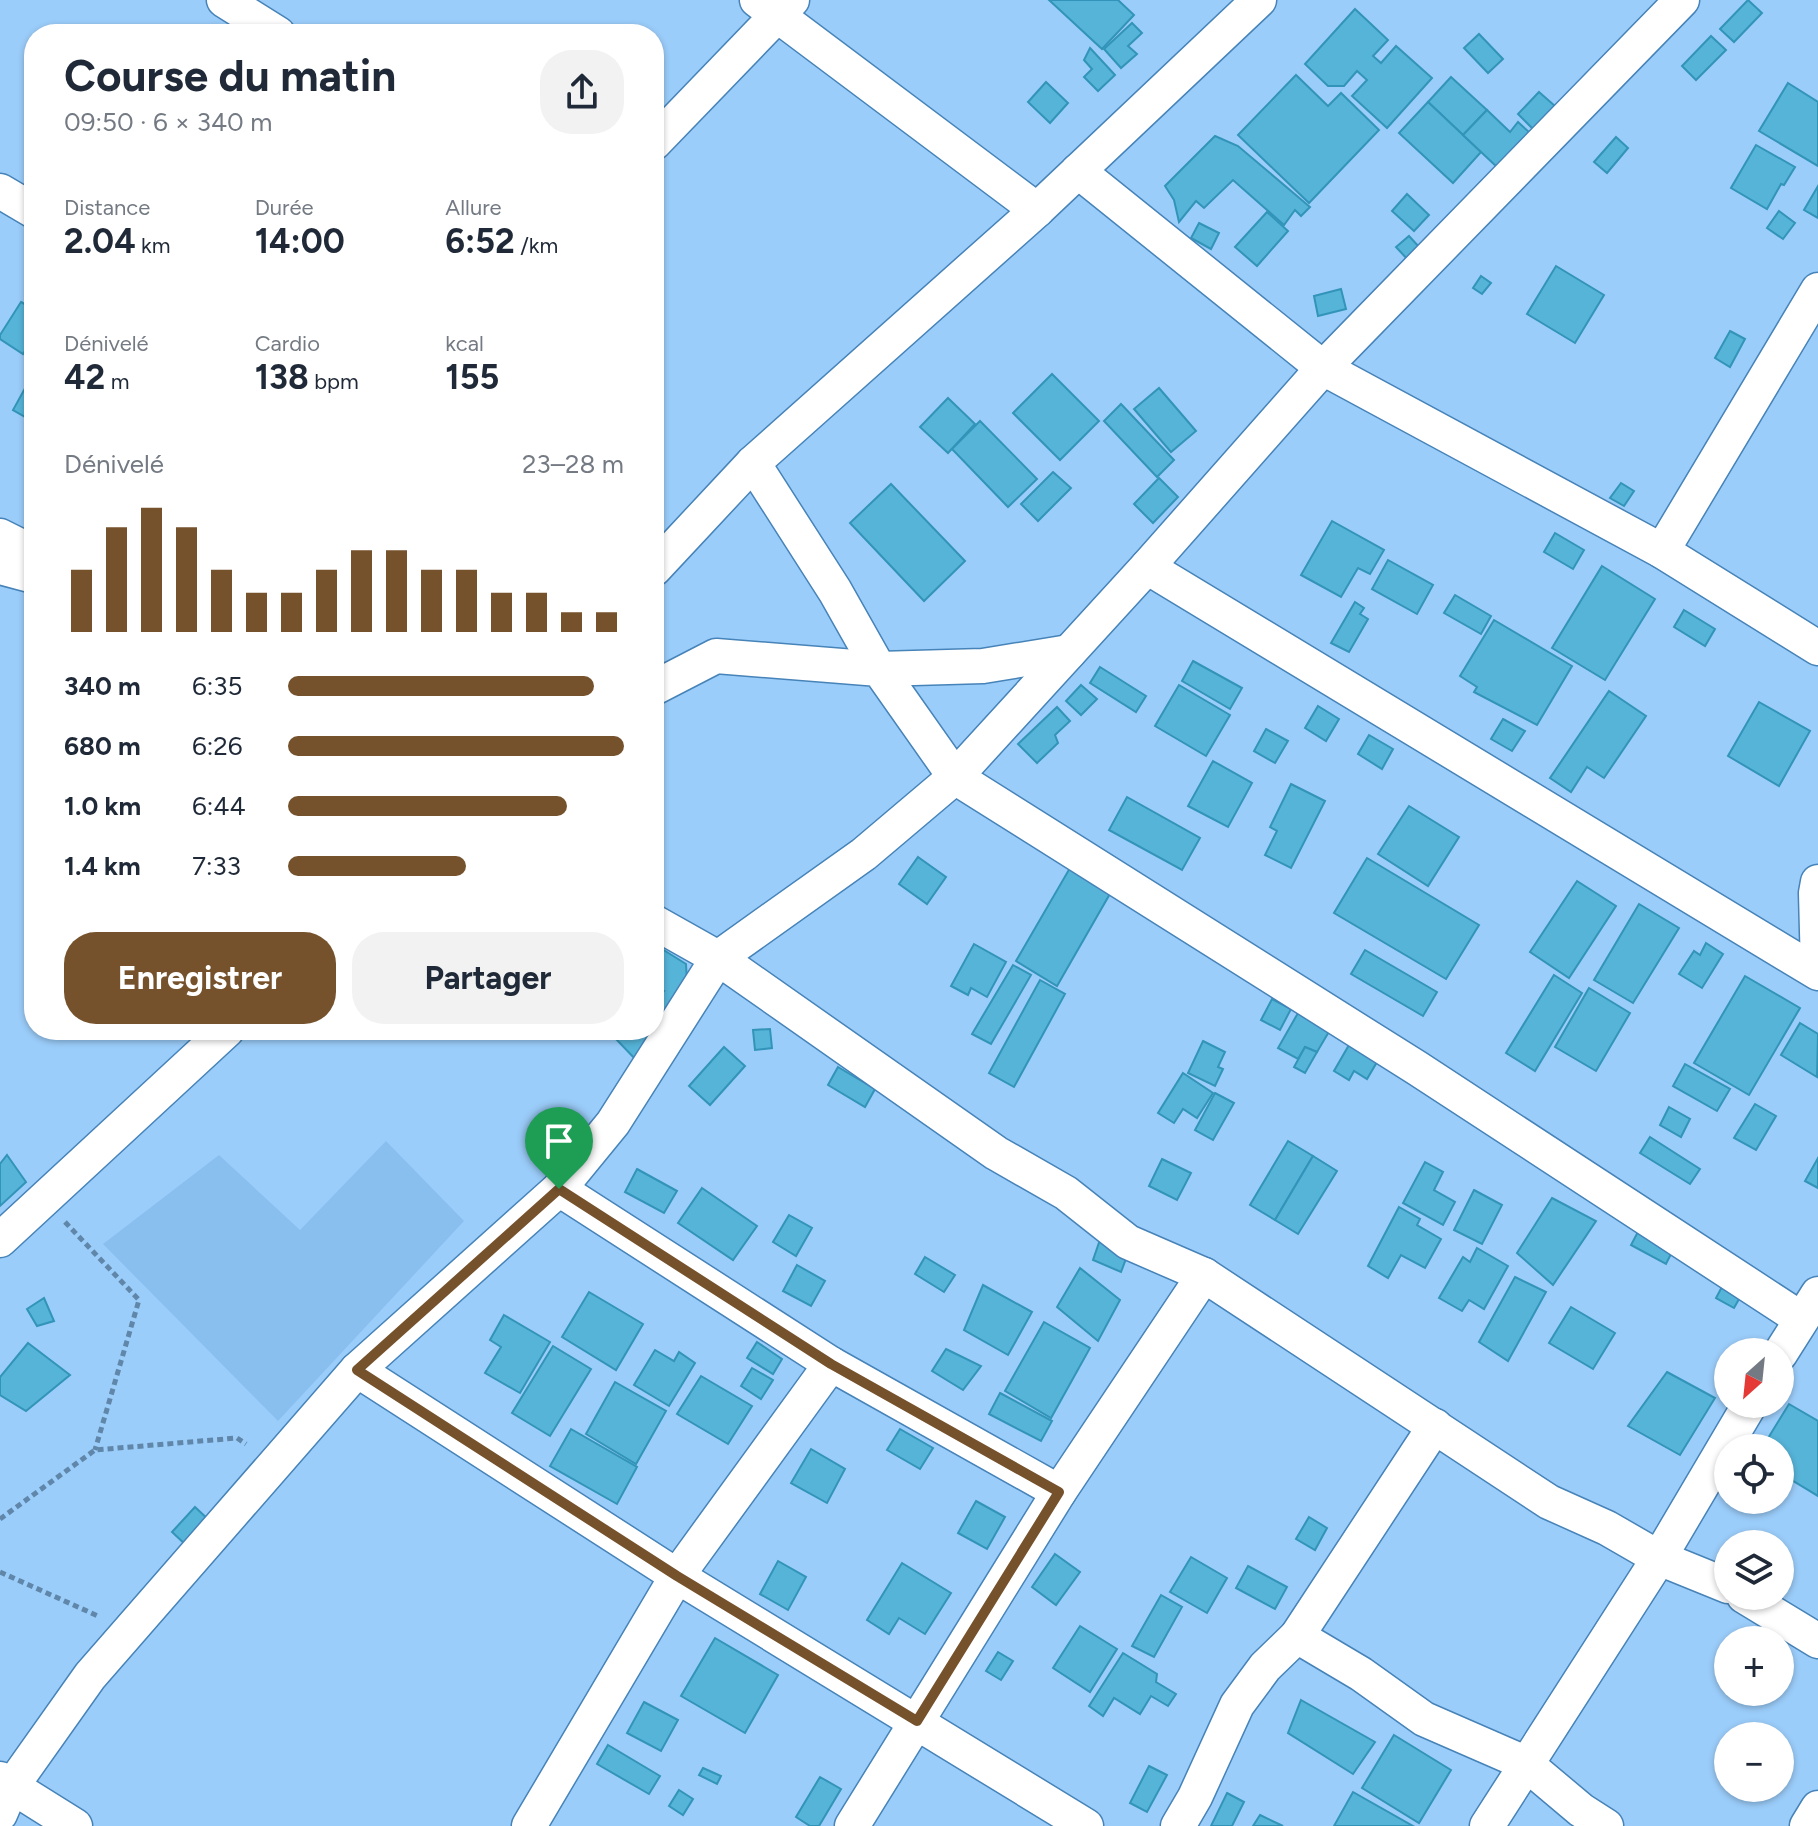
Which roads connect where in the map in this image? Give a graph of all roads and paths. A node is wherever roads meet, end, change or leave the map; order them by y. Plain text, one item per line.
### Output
1 (224, 0) edge
2 (1259, 0) edge
3 (1682, 0) edge
4 (776, 5) edge
5 (262, 24) edge
6 (664, 132) edge
7 (1078, 171) junction
8 (0, 191) edge
9 (24, 205) edge
10 (1037, 210) junction
11 (1818, 290) edge
12 (1323, 368) junction
13 (753, 463) junction
14 (0, 536) edge
15 (24, 548) edge
16 (1662, 551) junction
17 (664, 558) edge
18 (0, 567) edge
19 (1147, 567) junction
20 (24, 573) edge
21 (1818, 648) edge
22 (1069, 652) junction
23 (879, 669) junction
24 (664, 683) edge
25 (955, 777) junction
26 (1818, 882) edge
27 (664, 928) edge
28 (718, 958) junction
29 (1818, 971) edge
30 (216, 1040) edge
31 (559, 1189) junction
32 (45, 1200) junction
33 (0, 1240) edge
34 (1204, 1275) junction
35 (1809, 1306) edge
36 (1790, 1338) edge
37 (831, 1364) junction
38 (357, 1370) junction
39 (1742, 1418) edge
40 (1435, 1426) junction
41 (95, 1450) junction
42 (276, 1462) junction
43 (1059, 1492) junction
44 (0, 1519) edge
45 (1659, 1558) junction
46 (0, 1572) edge
47 (677, 1576) junction
48 (1714, 1580) edge
49 (1767, 1610) edge
50 (129, 1630) junction
51 (1297, 1636) junction
52 (1818, 1641) edge
53 (917, 1721) junction
54 (1525, 1763) junction
55 (4, 1793) edge
56 (1818, 1808) edge
57 (75, 1826) edge
58 (529, 1826) edge
59 (852, 1826) edge
60 (1086, 1826) edge
61 (1178, 1826) edge
62 (1487, 1826) edge
63 (1606, 1826) edge
64 (1807, 1826) edge

1 - 5 street
2 - 7 street
3 - 12 street
4 - 6 street
4 - 10 street
7 - 10 street
7 - 12 street
8 - 9 street
10 - 13 street
11 - 16 street
12 - 16 street
12 - 19 street
13 - 17 street
13 - 23 street
14 - 15 street
16 - 21 street
18 - 20 street
19 - 22 street
19 - 29 street
22 - 23 street
22 - 25 street
23 - 24 street
23 - 25 street
25 - 28 street
25 - 35 street
26 - 29 street
27 - 28 street
28 - 31 street
28 - 34 street
30 - 32 street
31 - 37 street
31 - 38 street
32 - 33 street
32 - 41 path
34 - 40 street
34 - 43 street
35 - 36 street
37 - 43 street
37 - 47 street
38 - 42 street
38 - 47 street
39 - 45 street
40 - 45 street
40 - 51 street
41 - 42 path
41 - 44 path
42 - 50 street
43 - 53 street
45 - 48 street
45 - 54 street
46 - 50 path
47 - 53 street
47 - 58 street
49 - 52 street
50 - 55 street
51 - 54 street
51 - 61 street
53 - 59 street
53 - 60 street
54 - 62 street
54 - 63 street
55 - 57 street
56 - 64 street

